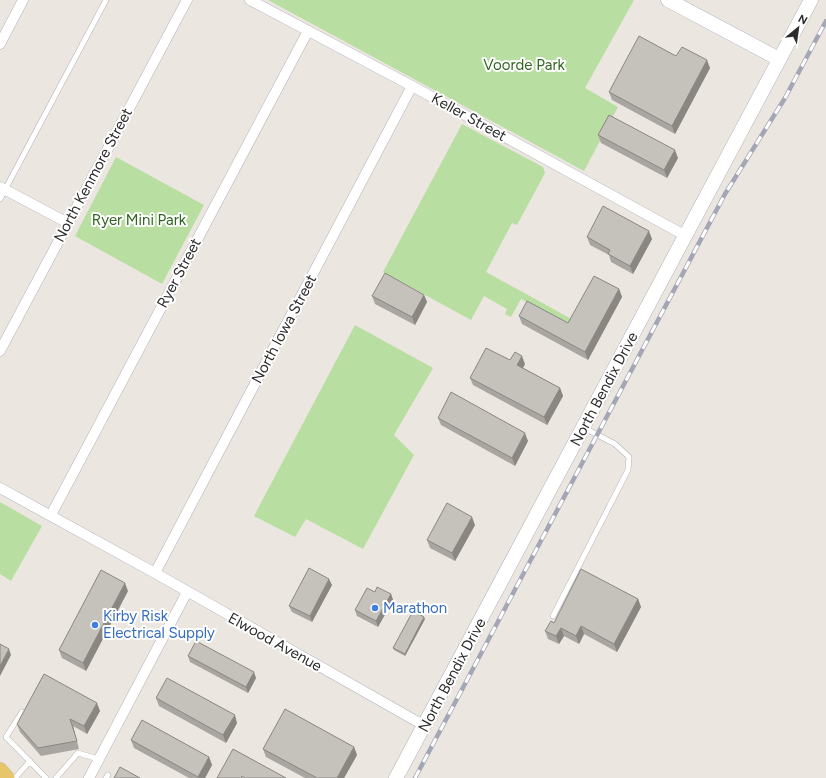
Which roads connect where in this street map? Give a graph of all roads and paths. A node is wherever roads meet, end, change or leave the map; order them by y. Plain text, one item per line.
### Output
1 (24, 0) edge
2 (106, 0) edge
3 (187, 0) edge
4 (250, 0) edge
5 (668, 0) edge
6 (811, 0) edge
7 (308, 31) junction
8 (0, 44) edge
9 (779, 60) junction
10 (412, 86) junction
11 (3, 188) edge
12 (0, 199) edge
13 (68, 223) junction
14 (686, 236) junction
15 (0, 351) edge
16 (583, 427) junction
17 (0, 488) edge
18 (51, 515) junction
19 (155, 572) junction
20 (187, 592) junction
21 (553, 616) dead end
22 (22, 712) edge
23 (425, 726) junction
24 (98, 760) junction
25 (30, 761) junction
26 (0, 770) edge
27 (6, 778) edge
28 (15, 778) edge
29 (46, 778) edge
30 (56, 778) edge
31 (88, 778) edge
32 (396, 778) edge

1 - 8 street
2 - 11 lane
3 - 13 street, North Kenmore Street
4 - 7 street, Keller Street
5 - 9 street
6 - 9 street, North Bendix Drive
7 - 10 street, Keller Street
7 - 18 street, Ryer Street
9 - 14 street, North Bendix Drive
10 - 14 street, Keller Street
10 - 19 street, North Iowa Street
11 - 12 lane
11 - 13 street
13 - 15 street, North Kenmore Street
14 - 16 street, North Bendix Drive
16 - 21 lane
16 - 23 street, North Bendix Drive
17 - 18 street, Elwood Avenue
18 - 19 street, Elwood Avenue
19 - 20 street, Elwood Avenue
20 - 23 street, Elwood Avenue
20 - 24 street
22 - 25 lane
23 - 32 street, North Bendix Drive
24 - 30 lane
24 - 31 street
25 - 28 lane
25 - 29 lane
26 - 27 main road

